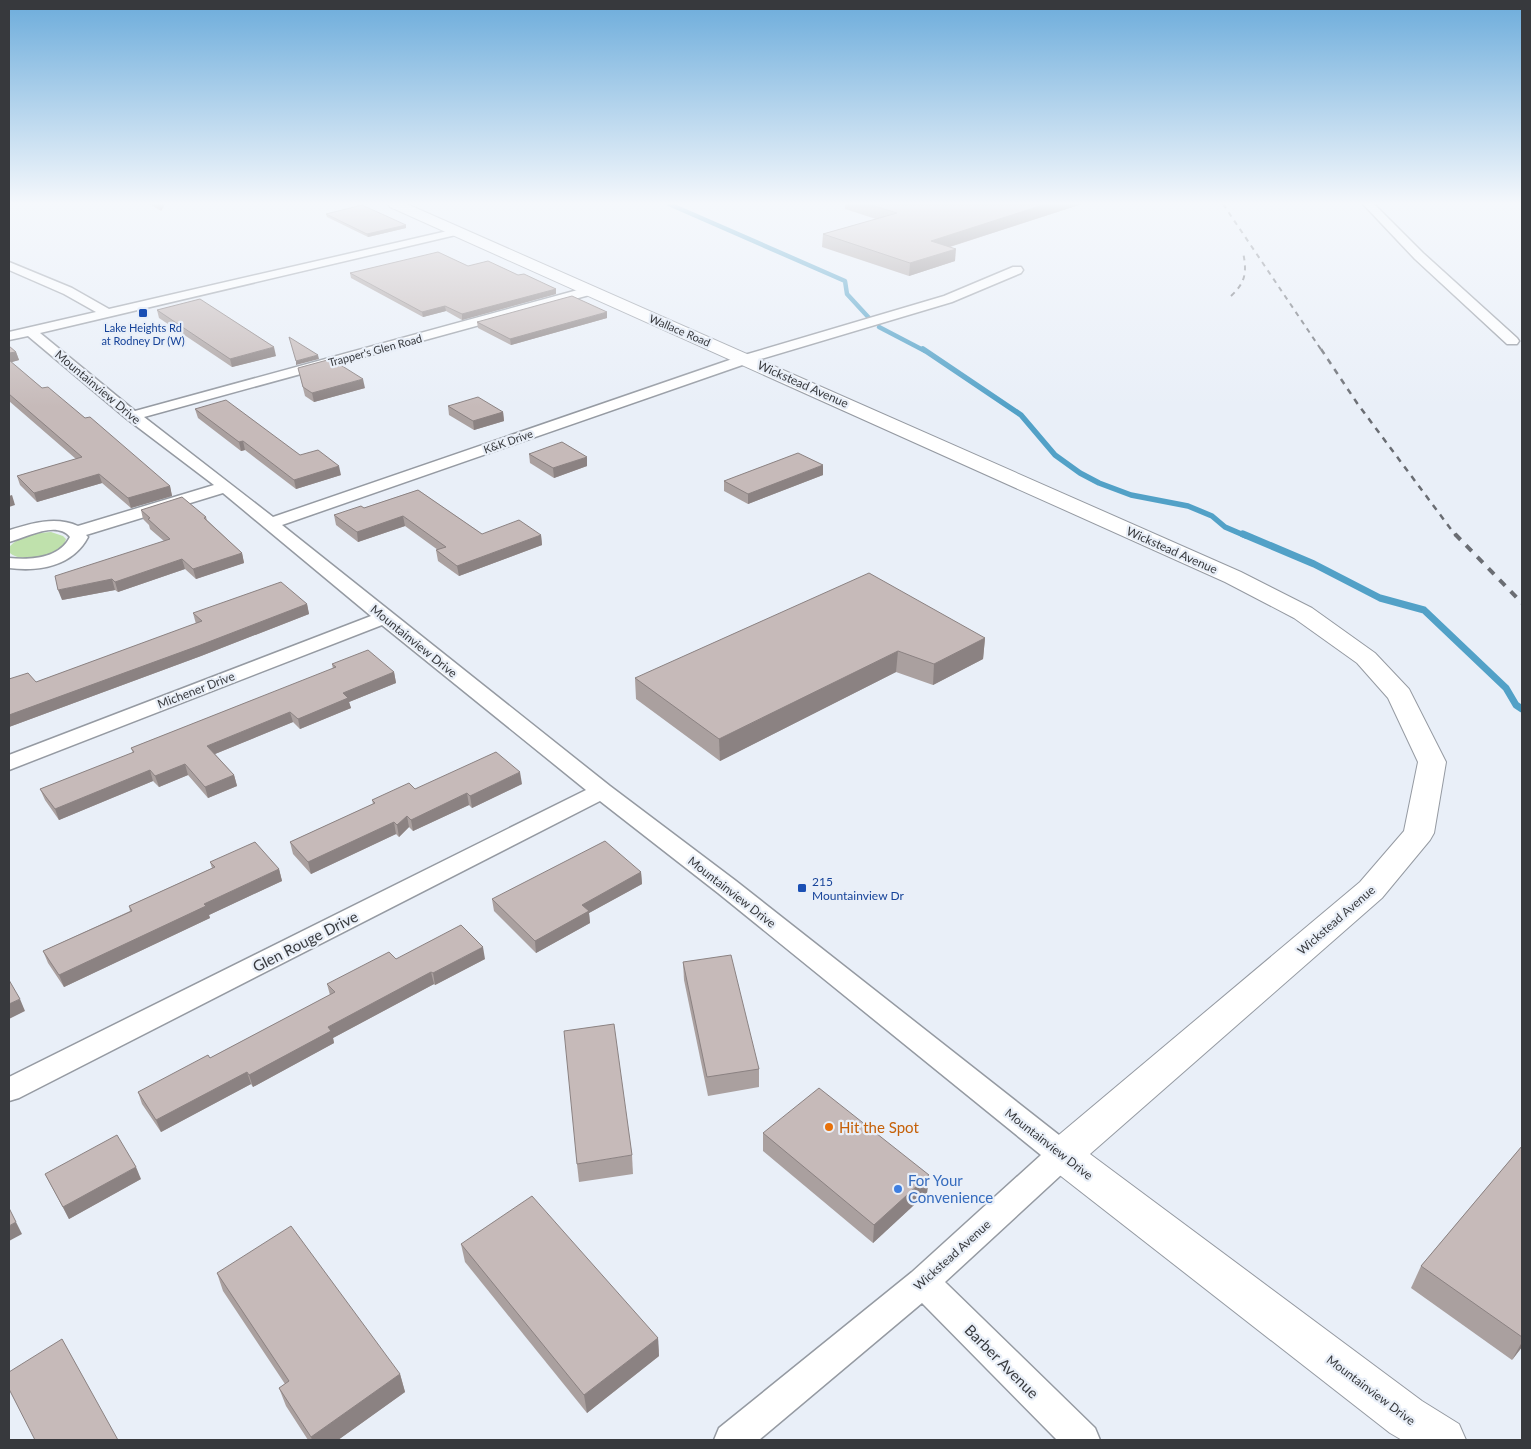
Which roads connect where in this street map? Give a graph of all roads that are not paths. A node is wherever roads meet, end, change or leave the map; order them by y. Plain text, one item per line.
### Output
1 (22, 272) edge
2 (283, 272) edge
3 (545, 272) edge
4 (1013, 272) edge
5 (1436, 272) edge
6 (589, 291) junction
7 (106, 312) junction
8 (30, 331) junction
9 (9, 336) edge
10 (1512, 341) dead end
11 (746, 359) junction
12 (132, 416) junction
13 (226, 486) junction
14 (270, 522) junction
15 (77, 532) junction
16 (9, 537) edge
17 (9, 563) edge
18 (384, 617) junction
19 (9, 763) edge
20 (602, 792) junction
21 (9, 1090) edge
22 (1062, 1155) junction
23 (923, 1282) junction
24 (732, 1440) edge
25 (1082, 1440) edge
26 (1443, 1440) edge

1 - 7 street
2 - 7 street
3 - 6 street, Wallace Road
4 - 11 street, K&K Drive
5 - 10 street
6 - 11 street, Wallace Road
6 - 12 street, Trapper's Glen Road
7 - 8 street
8 - 9 street
8 - 12 street, Mountainview Drive
11 - 14 street, K&K Drive
11 - 22 street, Wickstead Avenue
12 - 13 street, Mountainview Drive
13 - 14 street, Mountainview Drive
13 - 15 street
14 - 18 street, Mountainview Drive
15 - 16 street
15 - 17 street
18 - 19 street, Michener Drive
18 - 20 street, Mountainview Drive
20 - 21 street, Glen Rouge Drive
20 - 22 street, Mountainview Drive
22 - 23 street, Wickstead Avenue
22 - 26 street, Mountainview Drive
23 - 24 street, Wickstead Avenue
23 - 25 street, Barber Avenue

